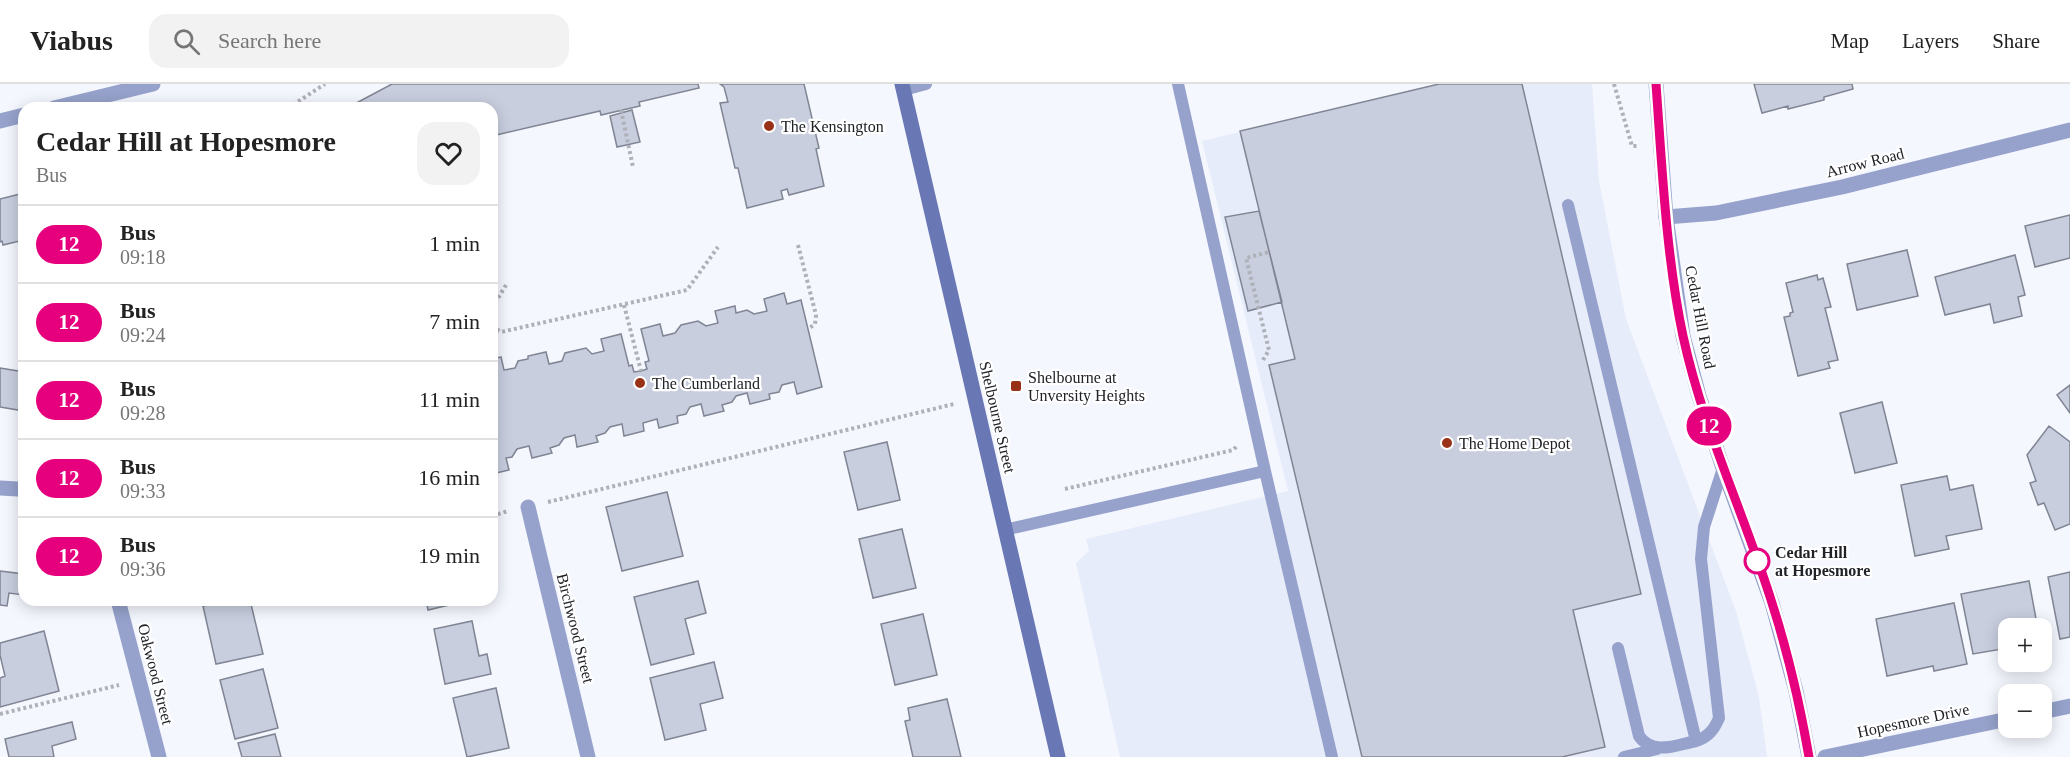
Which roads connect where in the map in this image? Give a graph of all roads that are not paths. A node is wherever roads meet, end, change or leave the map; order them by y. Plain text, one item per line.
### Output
1 (153, 84) edge
2 (926, 84) edge
3 (1178, 84) edge
4 (1656, 84) edge
5 (903, 87) edge
6 (79, 102) edge
7 (18, 116) edge
8 (0, 121) edge
9 (2070, 129) edge
10 (1568, 205) dead end
11 (1666, 217) junction
12 (1723, 468) junction
13 (1265, 471) junction
14 (0, 488) edge
15 (18, 489) edge
16 (528, 507) road end
17 (1004, 530) junction
18 (120, 606) edge
19 (1618, 648) dead end
20 (2070, 706) edge
21 (2052, 710) edge
22 (1998, 721) edge
23 (1696, 741) junction
24 (1657, 749) junction
25 (159, 757) edge
26 (588, 757) edge
27 (1058, 757) edge
28 (1332, 757) edge
29 (1624, 757) edge
30 (1809, 757) edge
31 (1825, 757) edge

1 - 6 street
2 - 5 lane
3 - 13 lane
4 - 11 street, Cedar Hill Road
5 - 17 main road, Shelbourne Street
7 - 8 street
9 - 11 street, Arrow Road
10 - 23 lane
11 - 12 street, Cedar Hill Road
12 - 23 lane
12 - 30 street, Cedar Hill Road
13 - 17 lane
13 - 28 lane
14 - 15 street
16 - 26 street, Birchwood Street
17 - 27 main road, Shelbourne Street
18 - 25 street, Oakwood Street
19 - 24 lane
20 - 21 street
22 - 31 street, Hopesmore Drive
23 - 24 lane
24 - 29 lane

